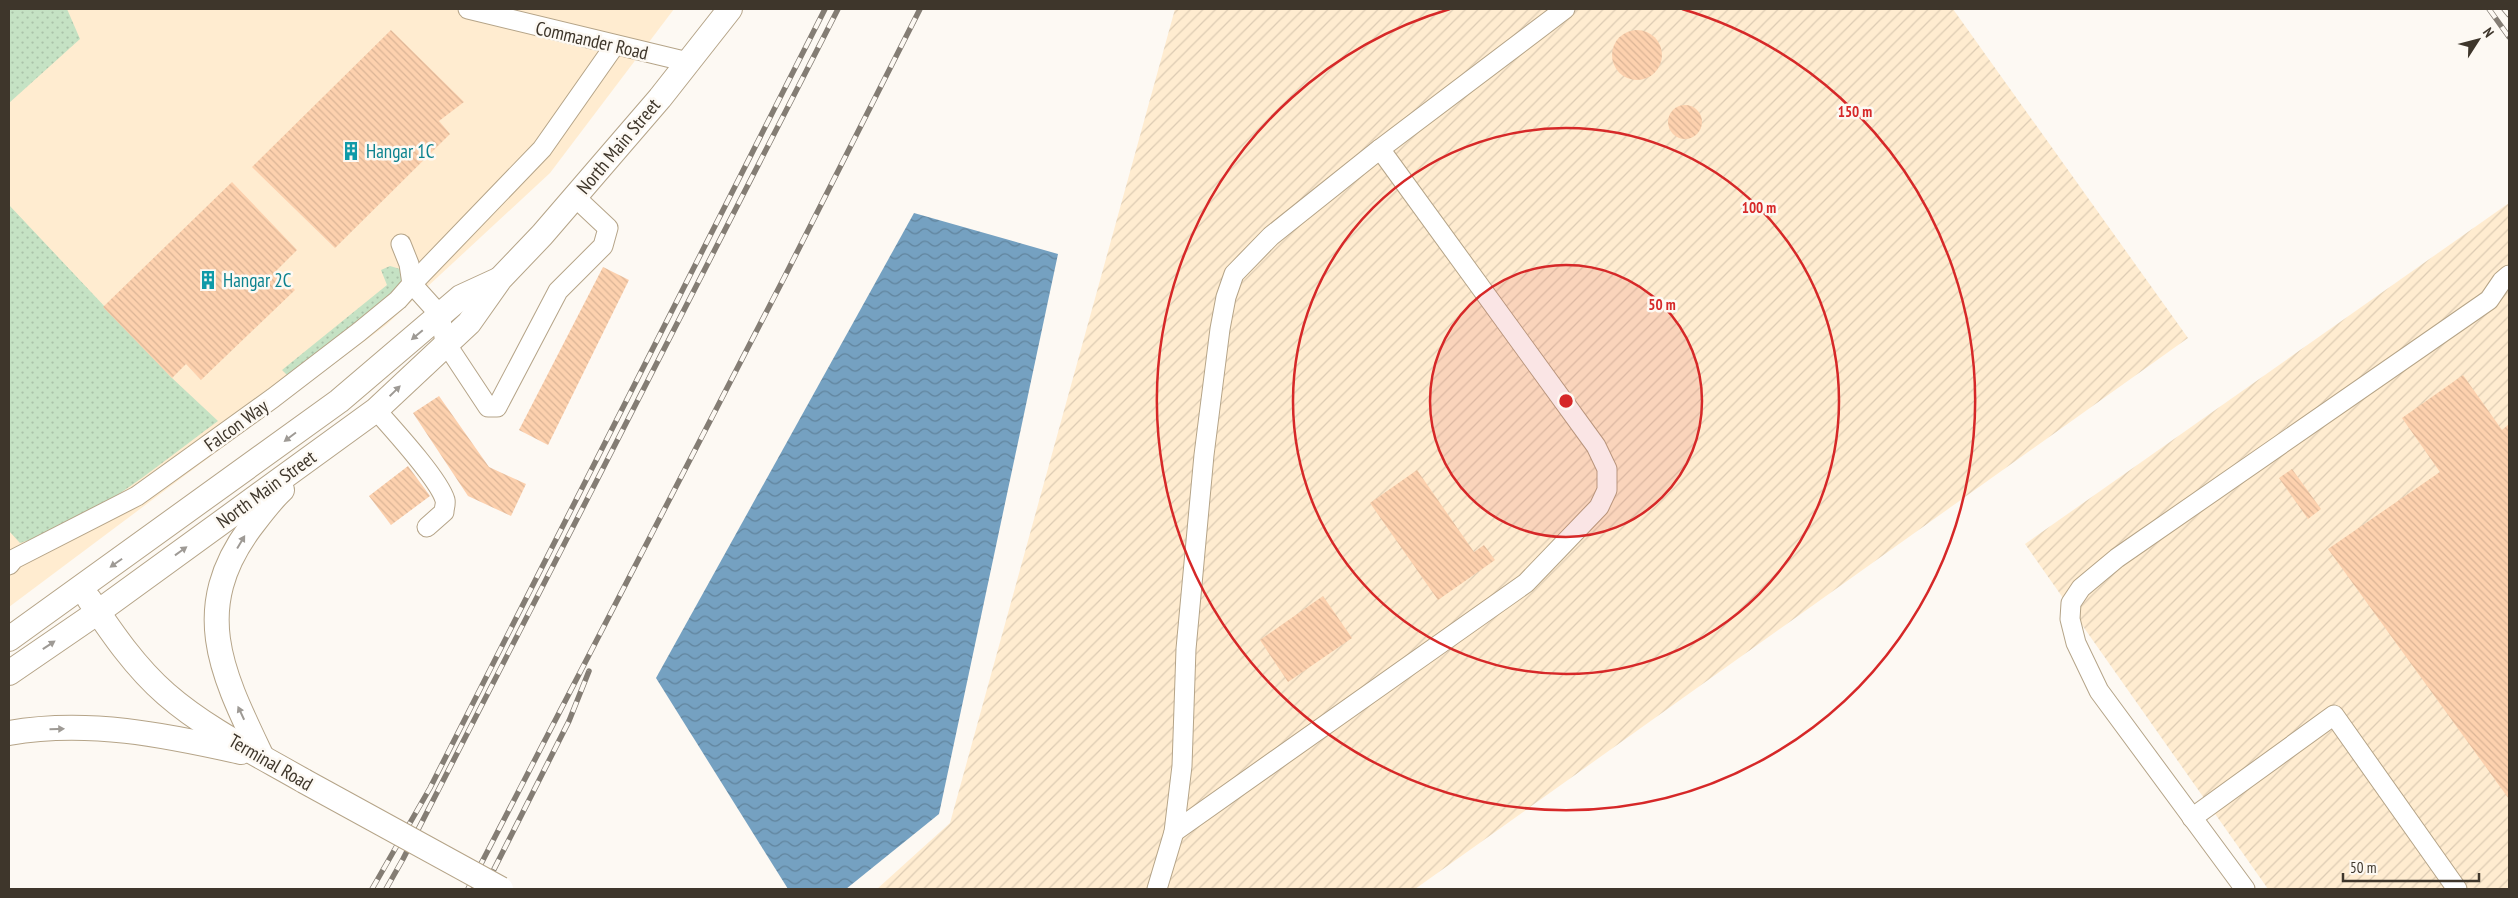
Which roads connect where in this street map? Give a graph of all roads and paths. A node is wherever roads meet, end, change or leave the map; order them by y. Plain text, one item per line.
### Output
1 (468, 9) edge
2 (730, 9) edge
3 (1565, 9) edge
4 (615, 45) junction
5 (688, 62) junction
6 (1380, 148) junction
7 (575, 197) junction
8 (401, 244) dead end
9 (2509, 275) edge
10 (500, 279) junction
11 (412, 284) junction
12 (440, 315) junction
13 (445, 342) junction
14 (376, 410) junction
15 (427, 527) dead end
16 (9, 565) edge
17 (81, 587) junction
18 (98, 612) junction
19 (9, 639) edge
20 (9, 673) edge
21 (9, 733) edge
22 (262, 757) junction
23 (2192, 818) junction
24 (1174, 832) junction
25 (501, 889) edge
26 (1157, 889) edge
27 (2245, 889) edge
28 (2457, 889) edge

1 - 4 street, Commander Road
2 - 5 main road, North Main Street
3 - 6 street
4 - 5 street, Commander Road
4 - 11 street, Falcon Way
5 - 7 main road, North Main Street
6 - 24 street
6 - 24 street
7 - 10 main road, North Main Street
7 - 13 street
8 - 11 street
9 - 23 street
10 - 12 main road, North Main Street
10 - 13 main road, North Main Street
11 - 12 street
11 - 16 street, Falcon Way
12 - 13 street
12 -> 17 main road, North Main Street
14 -> 13 main road, North Main Street
14 - 15 street
18 -> 14 main road, North Main Street
22 -> 14 main road
17 - 18 main road, Terminal Road
17 - 19 main road, North Main Street
20 -> 18 main road, North Main Street
18 - 22 main road, Terminal Road
21 -> 22 main road
22 - 25 main road, Terminal Road, bridge
23 - 27 street
23 - 28 street
24 - 26 street

